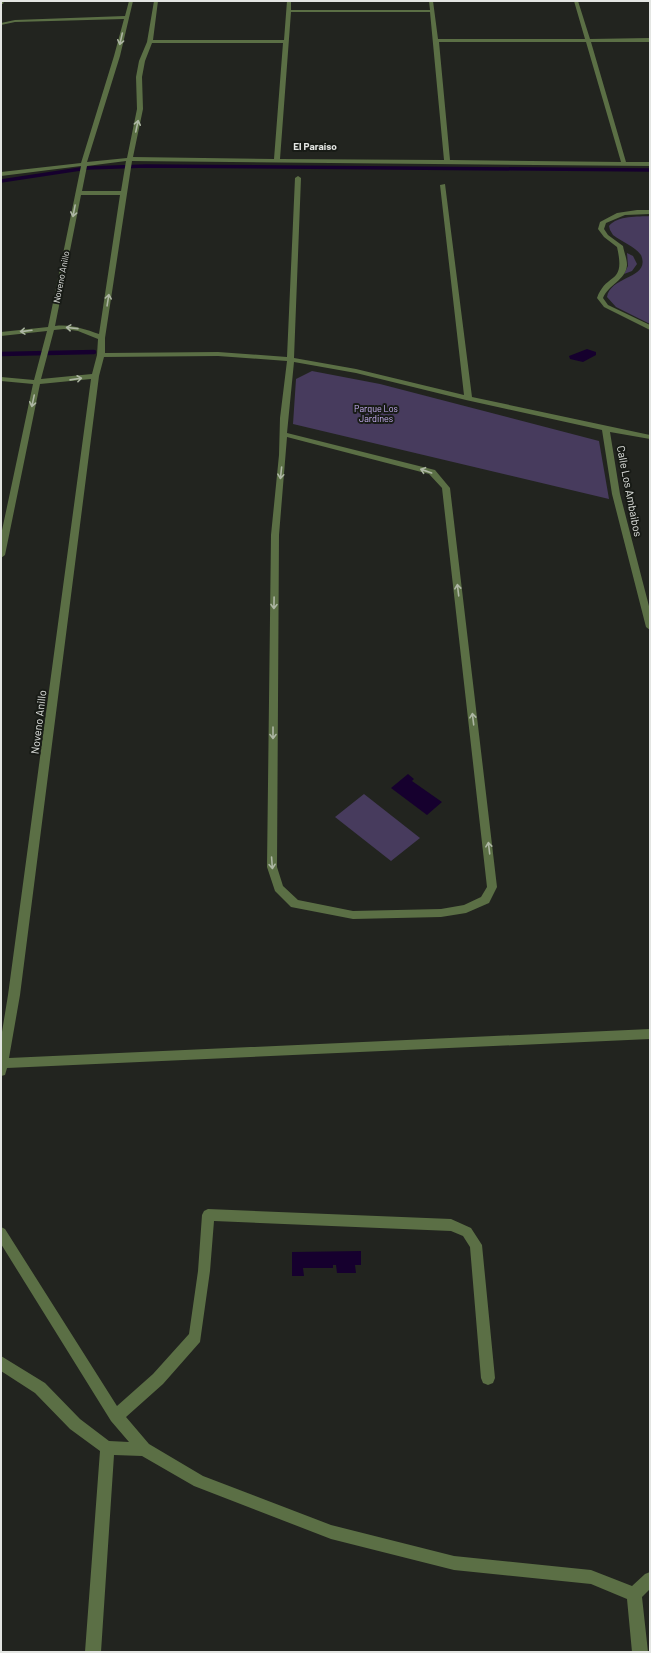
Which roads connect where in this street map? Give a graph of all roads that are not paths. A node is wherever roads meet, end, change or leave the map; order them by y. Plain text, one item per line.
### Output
1 (131, 1) edge
2 (156, 1) edge
3 (289, 1) edge
4 (431, 1) edge
5 (576, 1) edge
6 (288, 11) junction
7 (432, 11) junction
8 (127, 17) junction
9 (1, 24) edge
10 (650, 40) edge
11 (285, 41) junction
12 (588, 41) junction
13 (150, 42) junction
14 (436, 42) junction
15 (277, 160) junction
16 (447, 163) junction
17 (624, 164) junction
18 (650, 164) edge
19 (128, 165) junction
20 (83, 167) junction
21 (1, 174) edge
22 (298, 178) dead end
23 (443, 185) dead end
24 (78, 193) junction
25 (125, 193) junction
26 (650, 212) edge
27 (51, 328) junction
28 (650, 328) edge
29 (1, 334) edge
30 (102, 338) junction
31 (101, 355) junction
32 (290, 360) junction
33 (95, 376) junction
34 (1, 379) edge
35 (37, 382) junction
36 (468, 398) junction
37 (606, 429) junction
38 (284, 434) junction
39 (650, 437) edge
40 (1, 555) edge
41 (650, 627) edge
42 (650, 1034) edge
43 (2, 1066) edge
44 (1, 1233) edge
45 (1, 1363) edge
46 (488, 1378) dead end
47 (116, 1416) junction
48 (106, 1448) junction
49 (144, 1449) junction
50 (650, 1579) edge
51 (634, 1594) junction
52 (93, 1652) edge
53 (640, 1652) edge

1 - 8 street, Noveno Anillo
2 - 13 street
3 - 6 street
4 - 7 street
5 - 12 street
6 - 7 street
6 - 11 street
7 - 14 street
8 - 9 street
8 -> 20 street, Noveno Anillo
10 - 12 street
11 - 13 street
11 - 15 street
12 - 14 street
12 - 17 street
19 -> 13 street
14 - 16 street
15 - 16 street
15 - 19 street
16 - 17 street
17 - 18 street
19 - 20 street
19 - 25 street
20 - 21 street
20 - 24 street, Noveno Anillo
22 - 32 street
23 - 36 street
24 - 25 street
24 -> 27 street, Noveno Anillo
30 -> 25 street
26 - 28 street
27 -> 29 street
30 -> 27 street
27 - 35 street, Noveno Anillo
30 - 31 street, Noveno Anillo
31 - 32 street
31 - 33 street, Noveno Anillo
32 - 36 street
32 - 38 street
35 -> 33 street
33 - 43 street, Noveno Anillo
34 - 35 street
35 -> 40 street, Noveno Anillo
36 - 37 street
37 - 39 street
37 - 41 street, Calle Los Ambaibos
38 -> 38 street
42 - 43 street
44 - 47 street
45 - 48 street
46 - 47 street
47 - 49 street
48 - 49 street
48 - 52 street
49 - 51 street
50 - 51 street
51 - 53 street

